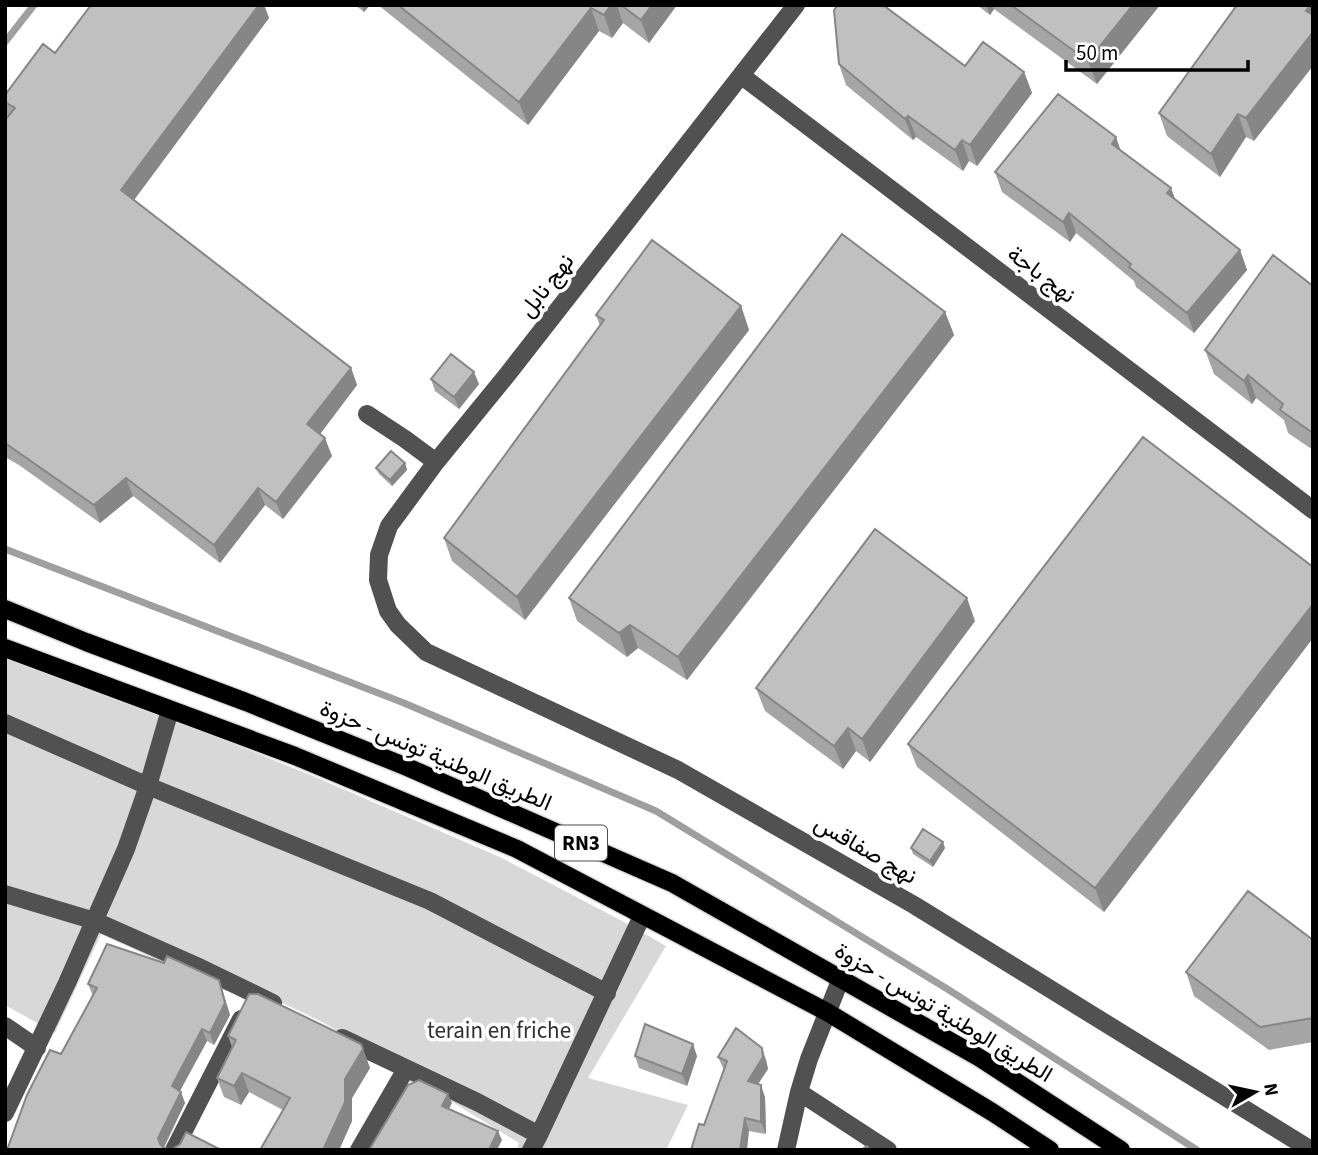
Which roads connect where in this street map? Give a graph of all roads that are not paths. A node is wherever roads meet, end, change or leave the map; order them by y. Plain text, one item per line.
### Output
1 (796, 5) edge
2 (742, 76) junction
3 (367, 414) dead end
4 (436, 462) junction
5 (1313, 510) edge
6 (5, 608) edge
7 (388, 611) joint
8 (5, 648) edge
9 (170, 709) junction
10 (5, 723) edge
11 (148, 786) junction
12 (5, 894) edge
13 (642, 916) junction
14 (95, 921) junction
15 (841, 978) junction
16 (607, 993) junction
17 (253, 994) junction
18 (286, 1010) edge
19 (827, 1012) junction
20 (5, 1026) edge
21 (329, 1032) edge
22 (37, 1048) junction
23 (406, 1069) junction
24 (799, 1092) junction
25 (5, 1113) edge
26 (535, 1142) edge
27 (1312, 1149) edge
28 (174, 1150) edge
29 (359, 1150) edge
30 (786, 1150) edge
31 (888, 1150) edge
32 (1050, 1150) edge
33 (1121, 1150) edge

1 - 2 street, نهج نابل
2 - 4 street, نهج نابل
2 - 5 street, نهج باجة
3 - 4 street
4 - 7 street, نهج نابل
6 - 15 main road, الطريق الوطنية تونس - حزوة / RN3
7 - 27 street, نهج صفاقس
8 - 9 main road, RN3
9 - 11 street
9 - 13 main road, RN3
10 - 11 street
11 - 14 street
11 - 16 street
12 - 14 street
13 - 16 street
13 - 19 main road, RN3
14 - 17 street
14 - 22 street
15 - 19 street
15 - 33 main road, الطريق الوطنية تونس - حزوة / RN3
16 - 26 street
17 - 18 street
17 - 28 street
19 - 24 street
19 - 32 main road, RN3
20 - 22 street
21 - 23 street
22 - 25 street
23 - 26 street
23 - 29 street
24 - 30 street
24 - 31 street

